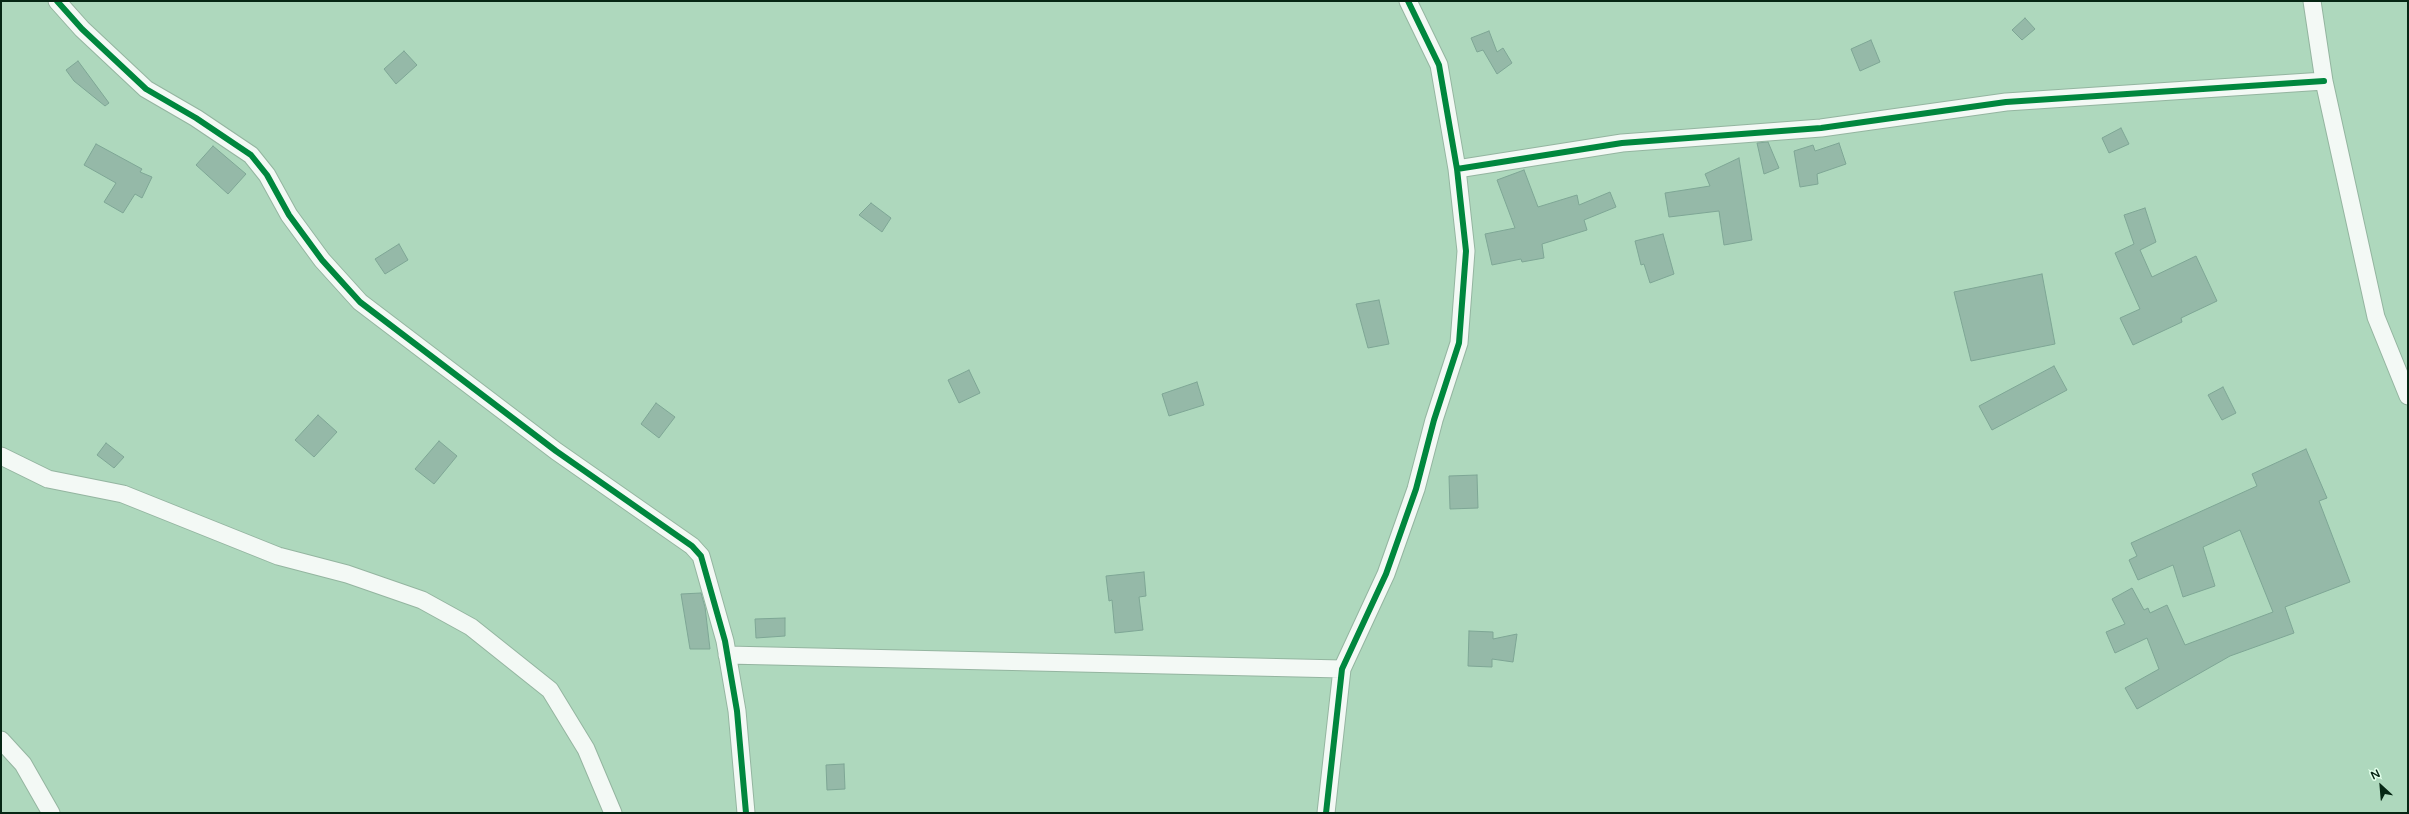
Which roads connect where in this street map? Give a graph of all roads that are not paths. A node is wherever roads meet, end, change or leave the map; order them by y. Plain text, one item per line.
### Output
1 (57, 1) edge
2 (1408, 1) edge
3 (2312, 1) edge
4 (2324, 81) junction
5 (1457, 169) junction
6 (2408, 396) edge
7 (1, 456) edge
8 (727, 655) junction
9 (1342, 669) junction
10 (1, 740) edge
11 (51, 813) edge
12 (613, 813) edge
13 (746, 813) edge
14 (1326, 813) edge

1 - 8 street
2 - 5 street
3 - 4 street
4 - 5 street
4 - 6 street
5 - 9 street
7 - 12 street
8 - 9 street
8 - 13 street
9 - 14 street
10 - 11 street

